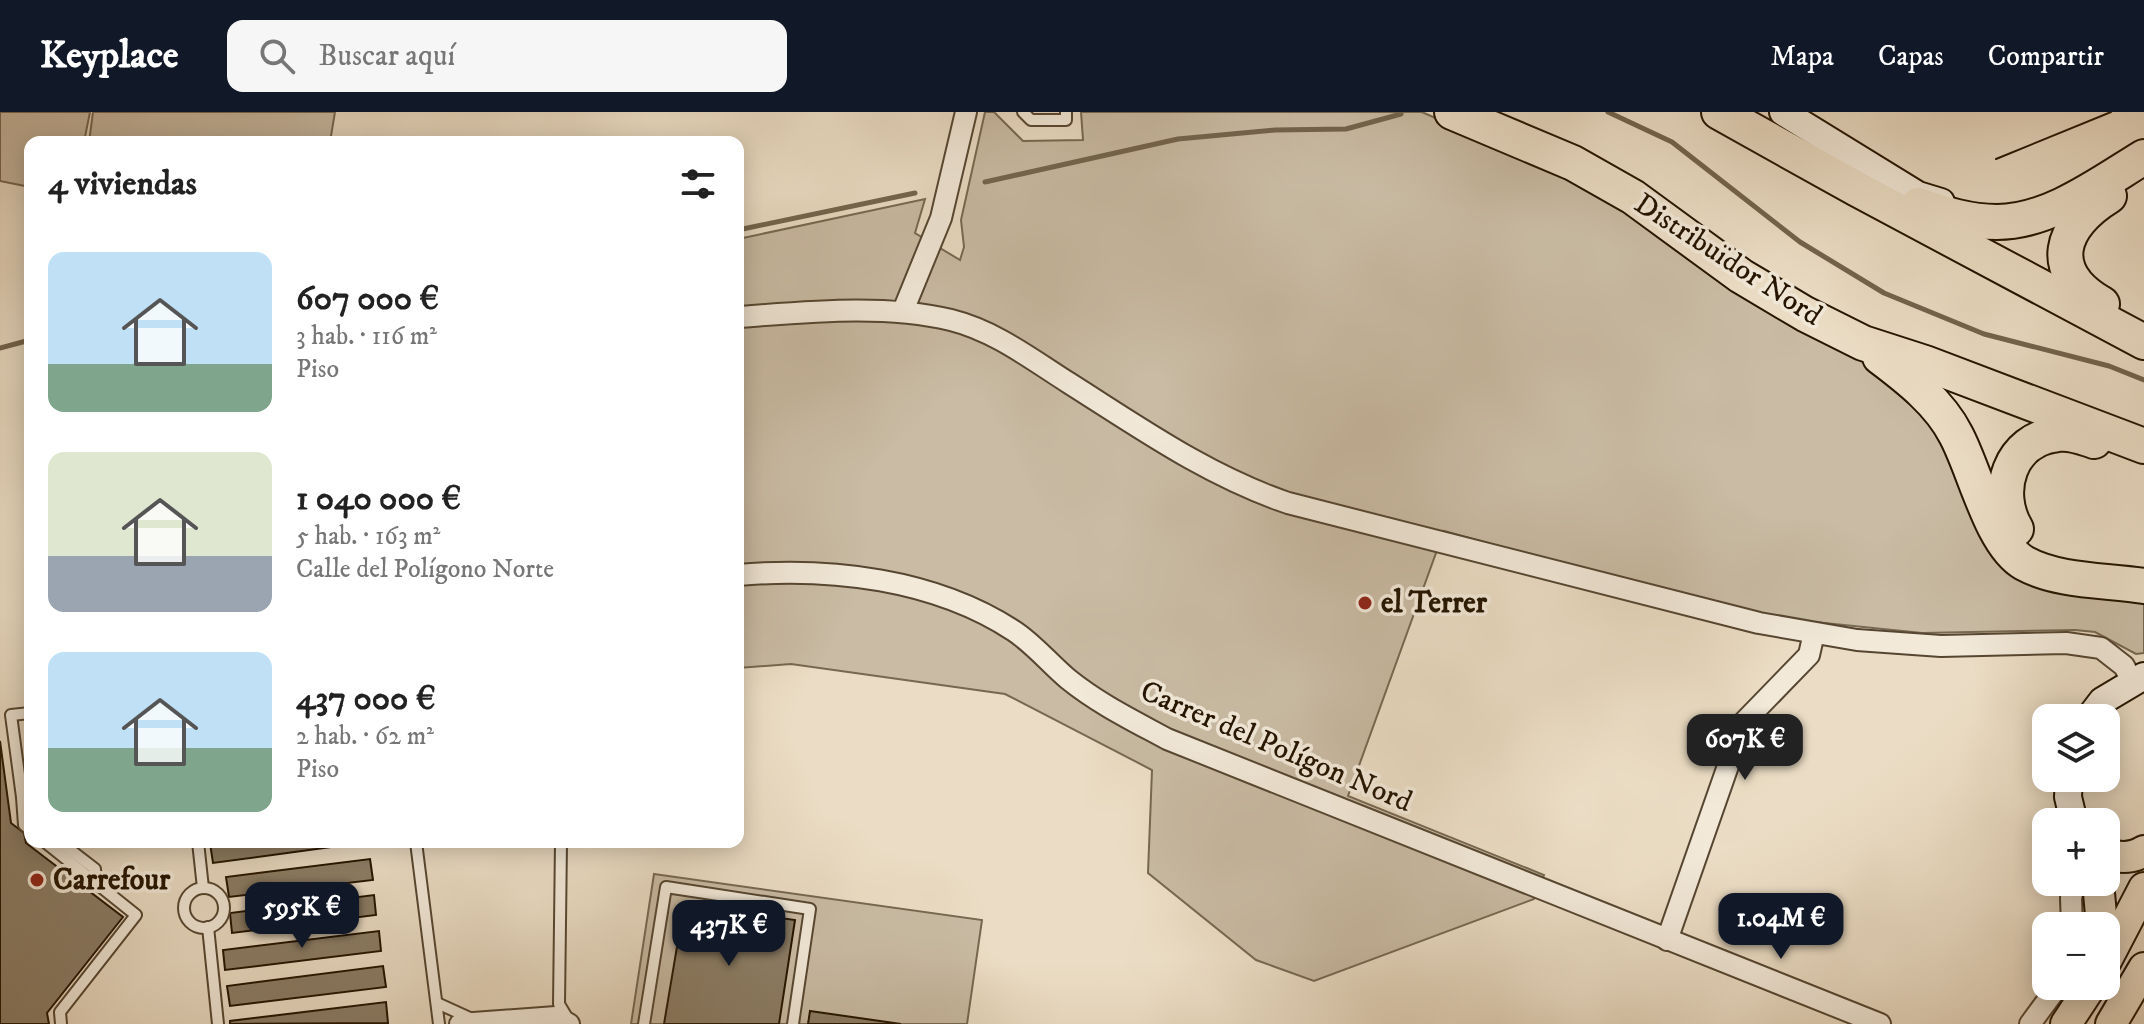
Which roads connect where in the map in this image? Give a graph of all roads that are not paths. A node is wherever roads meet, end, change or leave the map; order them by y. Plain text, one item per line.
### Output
1 (1023, 112) edge
2 (1066, 112) edge
3 (1452, 112) edge
4 (1719, 112) edge
5 (1783, 112) edge
6 (965, 113) edge
7 (2144, 143) edge
8 (2144, 157) edge
9 (2144, 175) edge
10 (1857, 189) junction
11 (903, 311) junction
12 (744, 317) edge
13 (2144, 328) edge
14 (2144, 342) edge
15 (1863, 343) junction
16 (2144, 446) edge
17 (2144, 459) edge
18 (2144, 568) edge
19 (744, 575) edge
20 (2144, 586) edge
21 (1814, 633) junction
22 (2138, 678) edge
23 (2100, 704) edge
24 (24, 714) edge
25 (24, 789) edge
26 (52, 848) edge
27 (68, 848) edge
28 (199, 848) edge
29 (417, 848) edge
30 (561, 848) edge
31 (2144, 851) edge
32 (2120, 858) edge
33 (96, 883) junction
34 (203, 888) junction
35 (2144, 888) edge
36 (208, 927) junction
37 (2120, 934) edge
38 (1667, 940) junction
39 (2140, 980) edge
40 (2048, 1000) edge
41 (2082, 1000) edge
42 (437, 1003) junction
43 (488, 1020) junction
44 (61, 1024) edge
45 (218, 1024) edge
46 (439, 1024) edge
47 (460, 1024) edge
48 (570, 1024) edge
49 (644, 1024) edge
50 (793, 1024) edge
51 (1880, 1024) edge
52 (2030, 1024) edge
53 (2066, 1024) edge
54 (2111, 1024) edge

1 - 2 lane
3 - 15 highway, Distribuïdor Nord
4 - 10 highway
5 - 7 street
6 - 11 street
8 - 10 highway
9 - 13 highway
10 - 14 highway
11 - 12 street
11 - 21 street
15 - 16 highway, Distribuïdor Nord
15 - 20 highway
17 - 18 highway
19 - 38 street, Carrer del Polígon Nord
21 - 22 street
21 - 38 street
22 - 23 street
24 - 25 lane
26 - 33 lane
27 - 33 lane
28 - 34 lane
29 - 42 lane
30 - 48 lane
31 - 32 main road
33 - 44 lane
34 - 36 lane
34 - 36 lane
35 - 37 main road
36 - 45 lane
38 - 51 street, Carrer del Polígon Nord
39 - 54 main road
40 - 52 street
41 - 53 main road
42 - 43 lane
42 - 46 lane
43 - 47 street
43 - 48 street
49 - 50 lane

